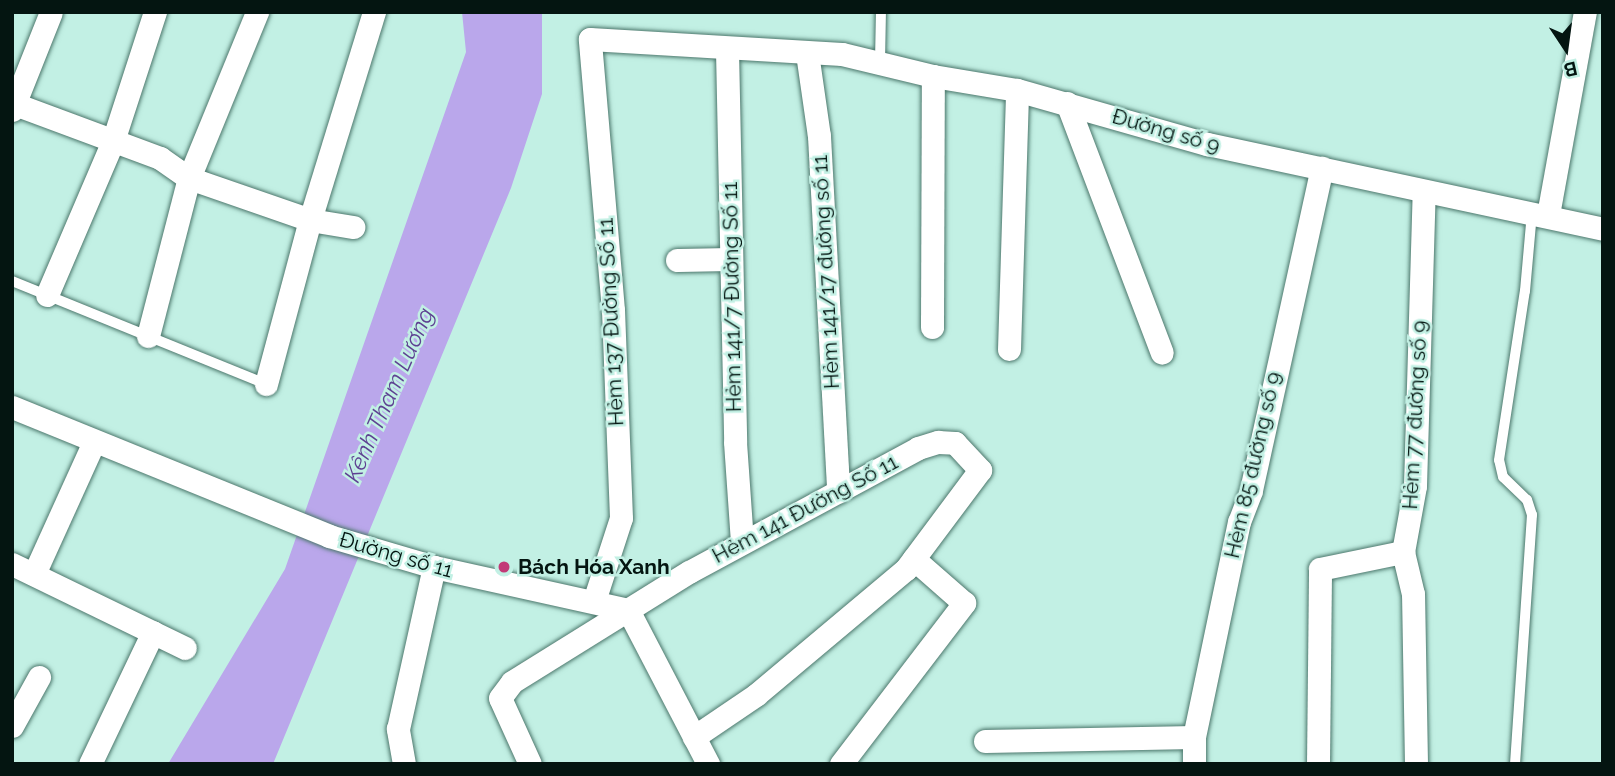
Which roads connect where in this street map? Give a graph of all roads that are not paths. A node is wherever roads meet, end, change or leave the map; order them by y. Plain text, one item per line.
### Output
1 (51, 12) edge
2 (155, 12) edge
3 (257, 12) edge
4 (374, 12) edge
5 (881, 12) edge
6 (1585, 12) edge
7 (590, 40) joint
8 (727, 50) junction
9 (807, 53) junction
10 (880, 62) junction
11 (933, 76) junction
12 (1017, 90) junction
13 (1067, 103) junction
14 (13, 106) edge
15 (113, 141) junction
16 (1322, 168) junction
17 (189, 178) junction
18 (1424, 191) junction
19 (1540, 214) junction
20 (310, 220) junction
21 (354, 227) dead end
22 (1603, 229) edge
23 (731, 259) junction
24 (677, 260) dead end
25 (12, 281) edge
26 (47, 295) junction
27 (932, 327) dead end
28 (148, 336) junction
29 (1009, 349) dead end
30 (1162, 353) dead end
31 (266, 384) joint
32 (12, 407) edge
33 (94, 442) junction
34 (838, 491) junction
35 (742, 543) junction
36 (1403, 552) junction
37 (914, 559) junction
38 (12, 564) edge
39 (434, 567) junction
40 (34, 574) junction
41 (594, 601) junction
42 (628, 610) junction
43 (152, 632) junction
44 (185, 648) dead end
45 (39, 677) dead end
46 (12, 726) edge
47 (694, 737) junction
48 (1194, 737) junction
49 (985, 741) dead end
50 (90, 764) edge
51 (404, 764) edge
52 (530, 764) edge
53 (708, 764) edge
54 (841, 764) edge
55 (1194, 764) edge
56 (1318, 764) edge
57 (1416, 764) edge
58 (1515, 764) edge

1 - 14 street
2 - 15 street
3 - 17 street
4 - 20 street
5 - 10 lane
6 - 19 street
7 - 8 street, Đường số 9
7 - 41 street, Hẻm 137 Đường Số 11
8 - 9 street, Đường số 9
8 - 23 street, Hẻm 141/7 Đường Số 11
9 - 10 street, Đường số 9
9 - 34 street, Hẻm 141/17 đường số 11
10 - 11 street, Đường số 9
11 - 12 street, Đường số 9
11 - 27 street
12 - 13 street, Đường số 9
12 - 29 street
13 - 16 street, Đường số 9
13 - 30 street
14 - 15 street
15 - 17 street
15 - 26 street
16 - 18 street, Đường số 9
16 - 48 street, Hẻm 85 đường số 9
17 - 20 street
17 - 28 street
18 - 19 street, Đường số 9
18 - 36 street, Hẻm 77 đường số 9
19 - 22 street, Đường số 9
19 - 58 lane
20 - 21 street
20 - 31 street
23 - 24 street
23 - 35 street, Hẻm 141/7 Đường Số 11
25 - 26 lane
26 - 28 lane
28 - 31 lane
32 - 33 street, Đường số 11
33 - 39 street, Đường số 11
33 - 40 street
34 - 35 street, Hẻm 141 Đường Số 11
34 - 37 street, Hẻm 141 Đường Số 11
35 - 42 street, Hẻm 141 Đường Số 11
36 - 56 street
36 - 57 street, Hẻm 77 đường số 9
37 - 47 street
37 - 54 street
38 - 40 street
39 - 41 street, Đường số 11
39 - 51 street
40 - 43 street
41 - 42 street, Đường số 11
42 - 47 street
42 - 52 street, Hẻm 141 Đường Số 11
43 - 44 street
43 - 50 street
45 - 46 street
47 - 53 street
48 - 49 street
48 - 55 street, Hẻm 85 đường số 9

